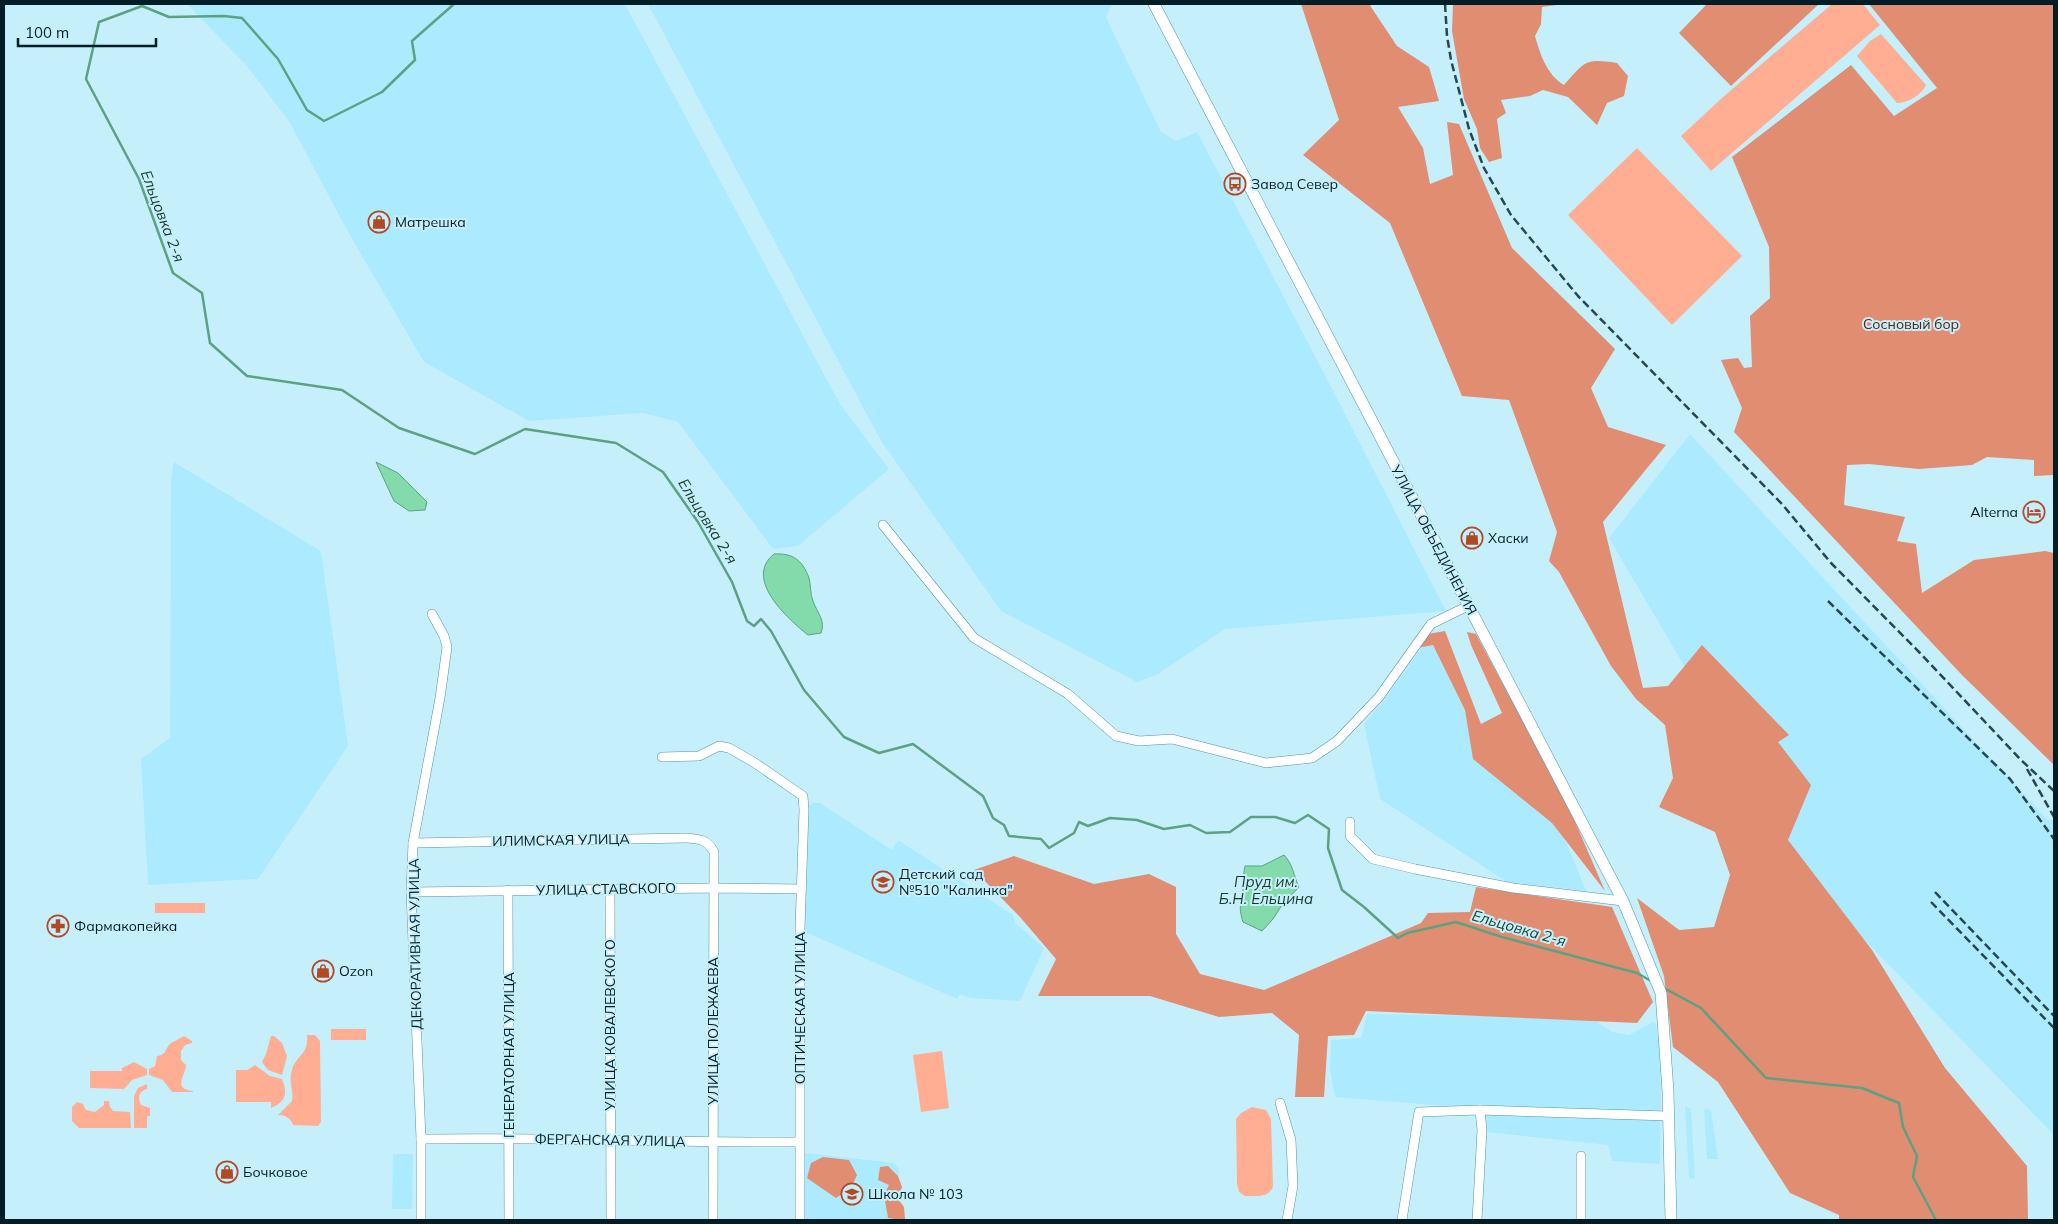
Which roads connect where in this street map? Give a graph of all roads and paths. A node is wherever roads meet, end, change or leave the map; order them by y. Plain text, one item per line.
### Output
1 (1154, 4) edge
2 (883, 525) dead end
3 (1468, 606) junction
4 (432, 614) dead end
5 (662, 757) dead end
6 (1350, 822) dead end
7 (413, 843) junction
8 (708, 843) joint
9 (713, 888) junction
10 (801, 889) junction
11 (508, 890) junction
12 (610, 891) junction
13 (411, 892) junction
14 (1623, 901) junction
15 (1280, 1103) dead end
16 (1480, 1110) junction
17 (1668, 1116) junction
18 (509, 1138) junction
19 (421, 1139) junction
20 (610, 1140) junction
21 (713, 1142) junction
22 (800, 1142) junction
23 (1581, 1156) dead end
24 (420, 1220) edge
25 (509, 1220) edge
26 (611, 1220) edge
27 (714, 1220) edge
28 (800, 1220) edge
29 (1287, 1220) edge
30 (1402, 1220) edge
31 (1477, 1220) edge
32 (1581, 1220) edge
33 (1672, 1220) edge

1 - 3 main road, УЛИЦА ОБЪЕДИНЕНИЯ
2 - 3 street
3 - 14 main road, УЛИЦА ОБЪЕДИНЕНИЯ
4 - 7 street, ДЕКОРАТИВНАЯ УЛИЦА
5 - 10 street, ОПТИЧЕСКАЯ УЛИЦА
6 - 14 street
7 - 8 street, ИЛИМСКАЯ УЛИЦА
7 - 13 street, ДЕКОРАТИВНАЯ УЛИЦА
8 - 9 street, УЛИЦА ПОЛЕЖАЕВА
9 - 10 street, УЛИЦА СТАВСКОГО
9 - 12 street, УЛИЦА СТАВСКОГО
9 - 21 street, УЛИЦА ПОЛЕЖАЕВА
10 - 22 street, ОПТИЧЕСКАЯ УЛИЦА
11 - 12 street, УЛИЦА СТАВСКОГО
11 - 13 street, УЛИЦА СТАВСКОГО
11 - 18 street, ГЕНЕРАТОРНАЯ УЛИЦА
12 - 20 street, УЛИЦА КОВАЛЕВСКОГО
13 - 19 street, ДЕКОРАТИВНАЯ УЛИЦА
14 - 17 main road, УЛИЦА ОБЪЕДИНЕНИЯ
15 - 29 street
16 - 17 street
16 - 30 street
16 - 31 street
17 - 33 main road, УЛИЦА ОБЪЕДИНЕНИЯ
18 - 19 street, ФЕРГАНСКАЯ УЛИЦА
18 - 20 street, ФЕРГАНСКАЯ УЛИЦА
18 - 25 street, ГЕНЕРАТОРНАЯ УЛИЦА
19 - 24 street, ДЕКОРАТИВНАЯ УЛИЦА
20 - 21 street, ФЕРГАНСКАЯ УЛИЦА
20 - 26 street, УЛИЦА КОВАЛЕВСКОГО
21 - 22 street, ФЕРГАНСКАЯ УЛИЦА
21 - 27 street, УЛИЦА ПОЛЕЖАЕВА
22 - 28 street, ОПТИЧЕСКАЯ УЛИЦА
23 - 32 street

